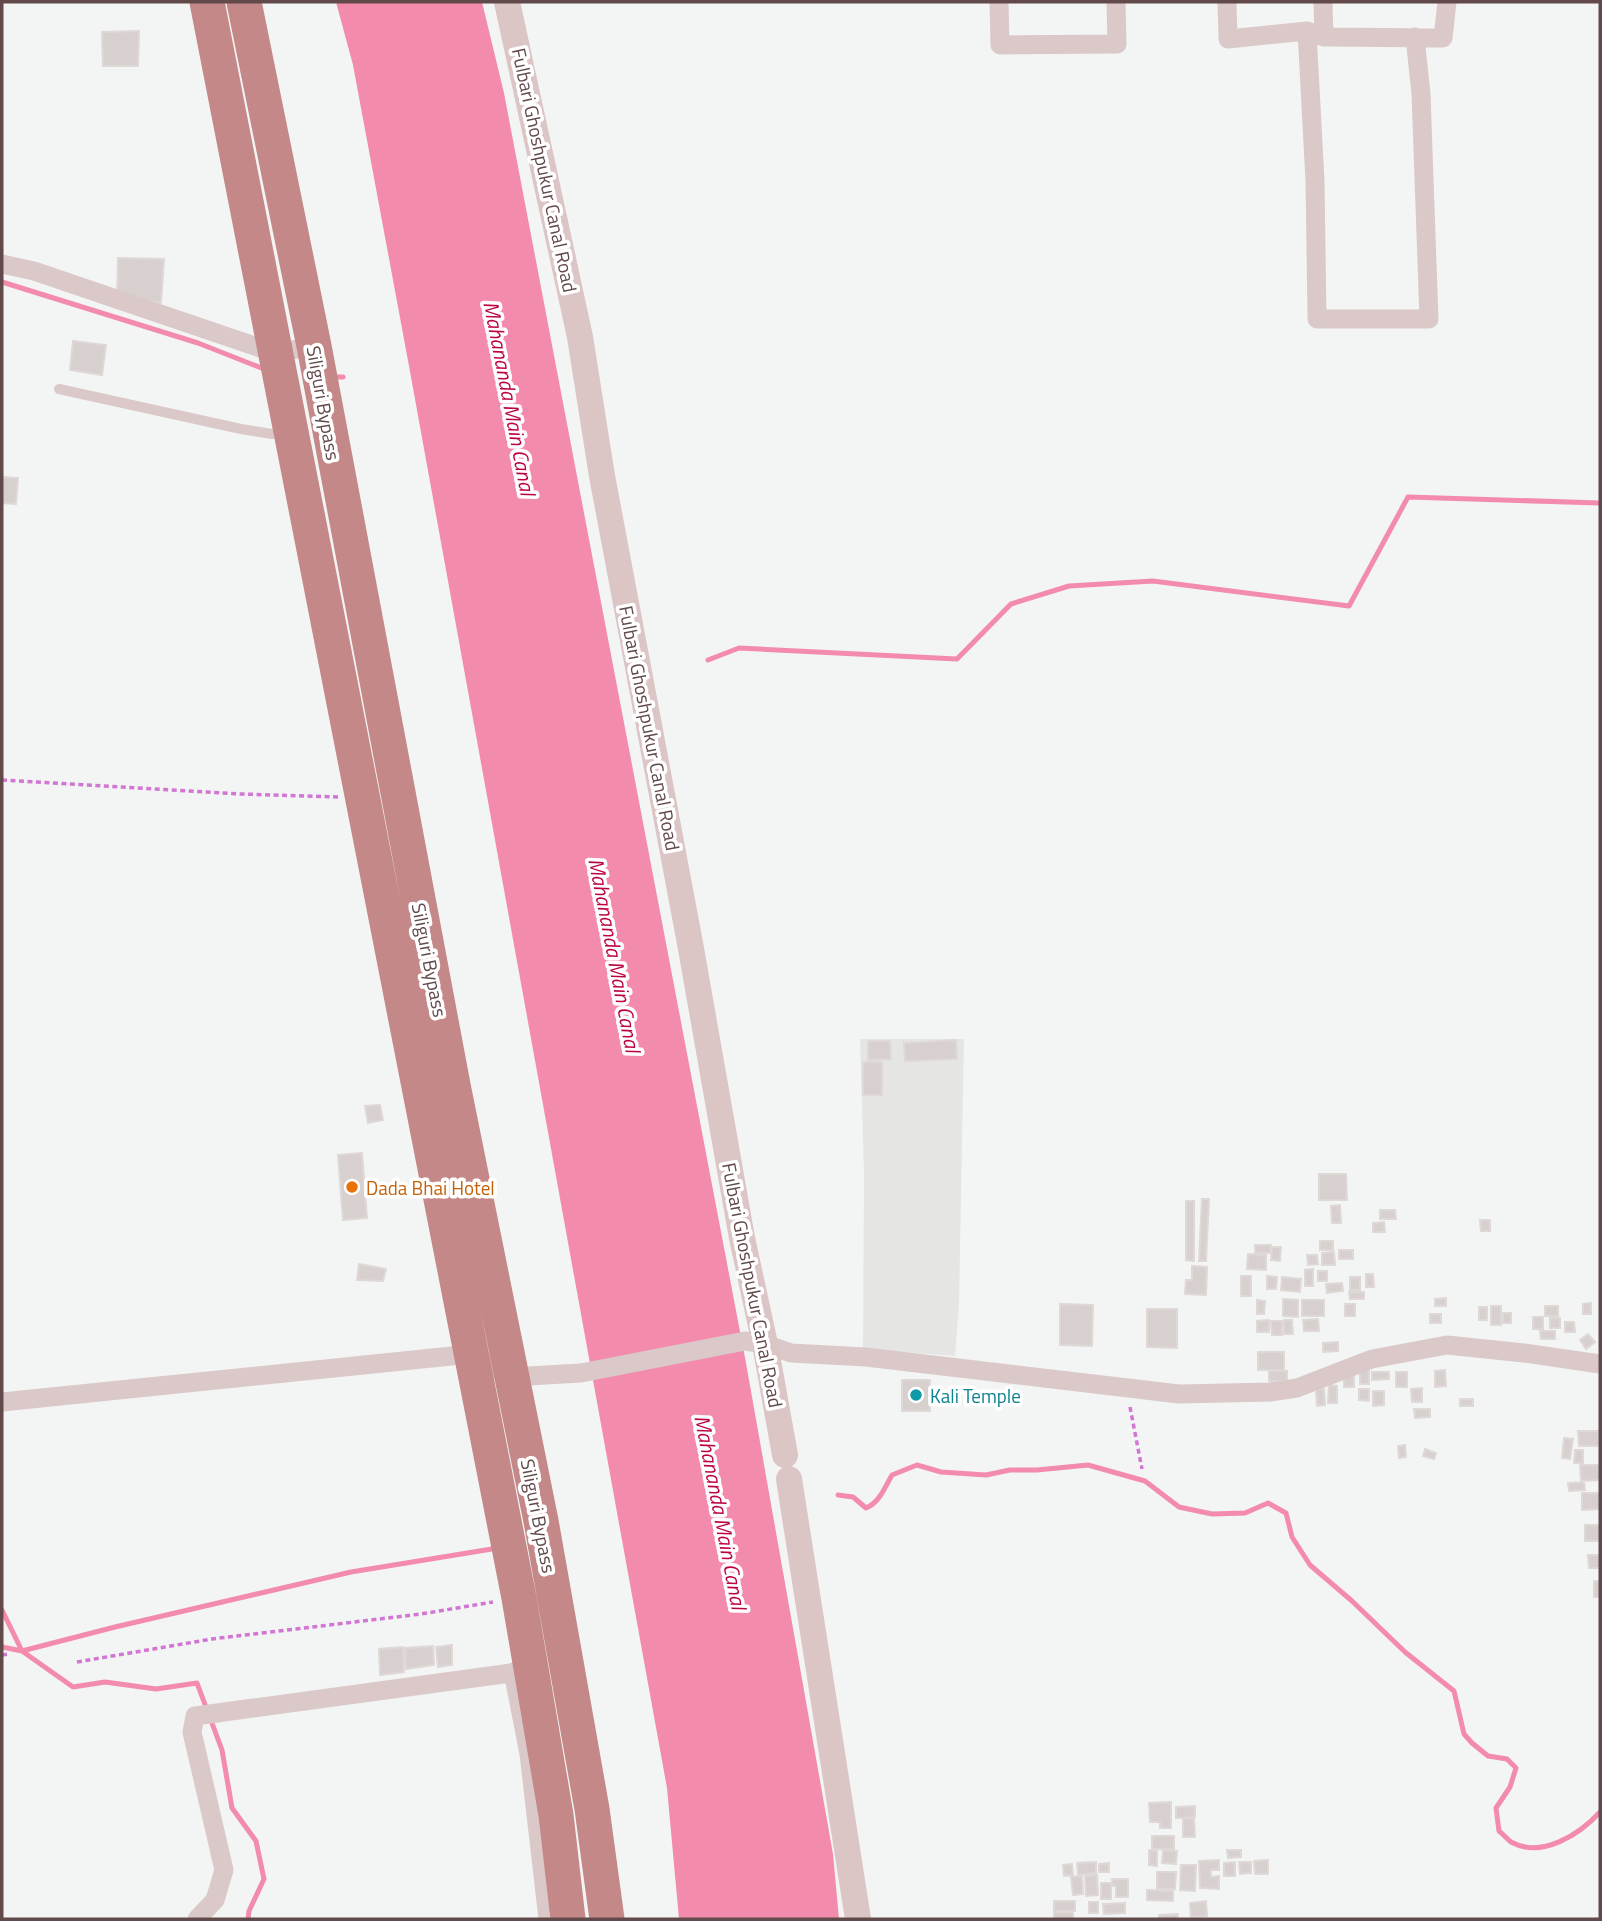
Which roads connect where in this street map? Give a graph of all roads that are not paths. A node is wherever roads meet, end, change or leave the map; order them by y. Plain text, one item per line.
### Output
1 (207, 2) edge
2 (244, 2) edge
3 (507, 2) edge
4 (999, 2) edge
5 (1116, 2) edge
6 (1227, 2) edge
7 (1323, 2) edge
8 (1447, 2) edge
9 (1315, 34) junction
10 (1415, 37) junction
11 (2, 264) edge
12 (314, 346) junction
13 (275, 353) junction
14 (59, 388) dead end
15 (288, 419) junction
16 (755, 1342) junction
17 (471, 1354) junction
18 (1600, 1364) edge
19 (512, 1377) junction
20 (2, 1402) edge
21 (523, 1671) junction
22 (197, 1919) edge
23 (548, 1919) edge
24 (568, 1919) edge
25 (607, 1919) edge
26 (858, 1919) edge

1 - 13 highway
2 - 12 highway, Siliguri Bypass
3 - 16 street, Fulbari Ghoshpukur Canal Road
4 - 5 street
6 - 9 street
7 - 9 street
8 - 10 street
9 - 10 street
9 - 10 street
11 - 13 street
12 - 13 street
12 - 19 highway, Siliguri Bypass
13 - 15 highway
14 - 15 lane
15 - 17 highway
16 - 18 street
16 - 19 street
16 - 26 street, Fulbari Ghoshpukur Canal Road
17 - 19 street
17 - 20 street
17 - 21 highway
19 - 25 highway, Siliguri Bypass
21 - 22 street
21 - 23 street
21 - 24 highway

